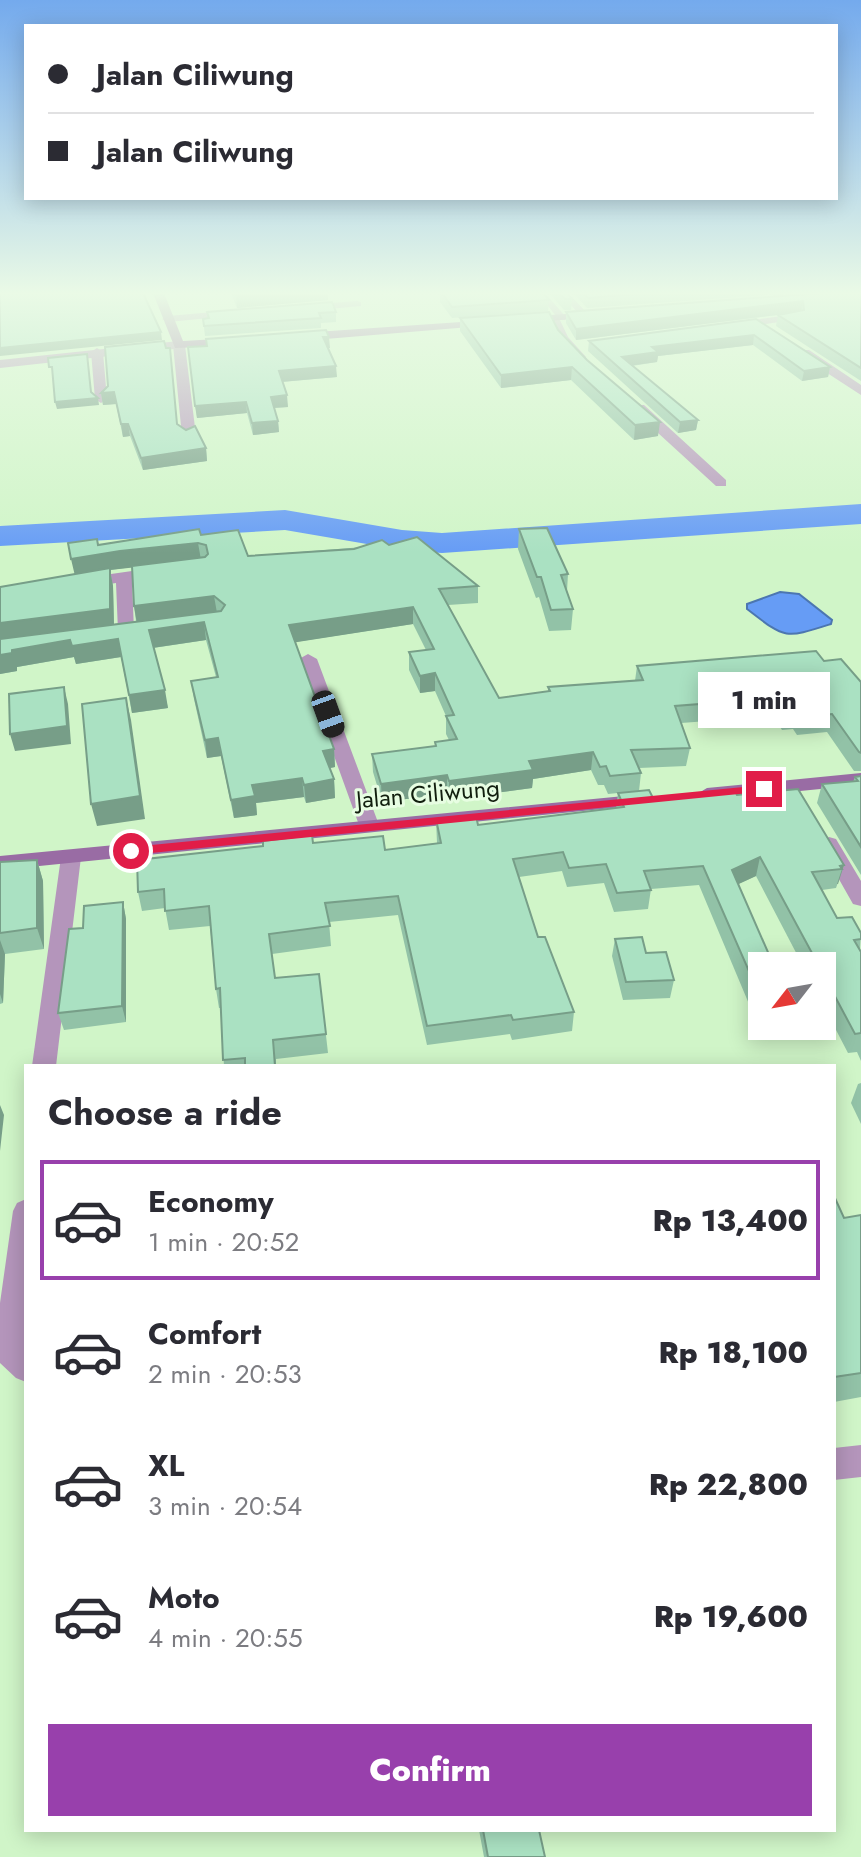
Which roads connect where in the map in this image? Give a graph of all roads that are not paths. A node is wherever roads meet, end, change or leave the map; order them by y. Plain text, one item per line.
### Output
1 (99, 380) edge
2 (183, 380) edge
3 (101, 399) edge
4 (631, 402) edge
5 (189, 436) edge
6 (721, 483) dead end
7 (170, 571) edge
8 (124, 576) junction
9 (62, 587) edge
10 (126, 631) edge
11 (308, 659) dead end
12 (861, 779) edge
13 (794, 786) junction
14 (369, 825) junction
15 (71, 857) junction
16 (0, 863) edge
17 (861, 899) edge
18 (44, 1064) edge
19 (24, 1240) edge
20 (22, 1269) edge
21 (24, 1366) edge
22 (861, 1461) edge
23 (836, 1464) edge

1 - 3 street
2 - 5 street
4 - 6 street
7 - 8 street
8 - 9 street
8 - 10 street
11 - 14 street
12 - 13 main road, Jalan Ciliwung
13 - 14 main road, Jalan Ciliwung
13 - 17 street
14 - 15 main road, Jalan Ciliwung
15 - 16 main road, Jalan Ciliwung
15 - 18 street
19 - 20 street
20 - 21 street
22 - 23 street

